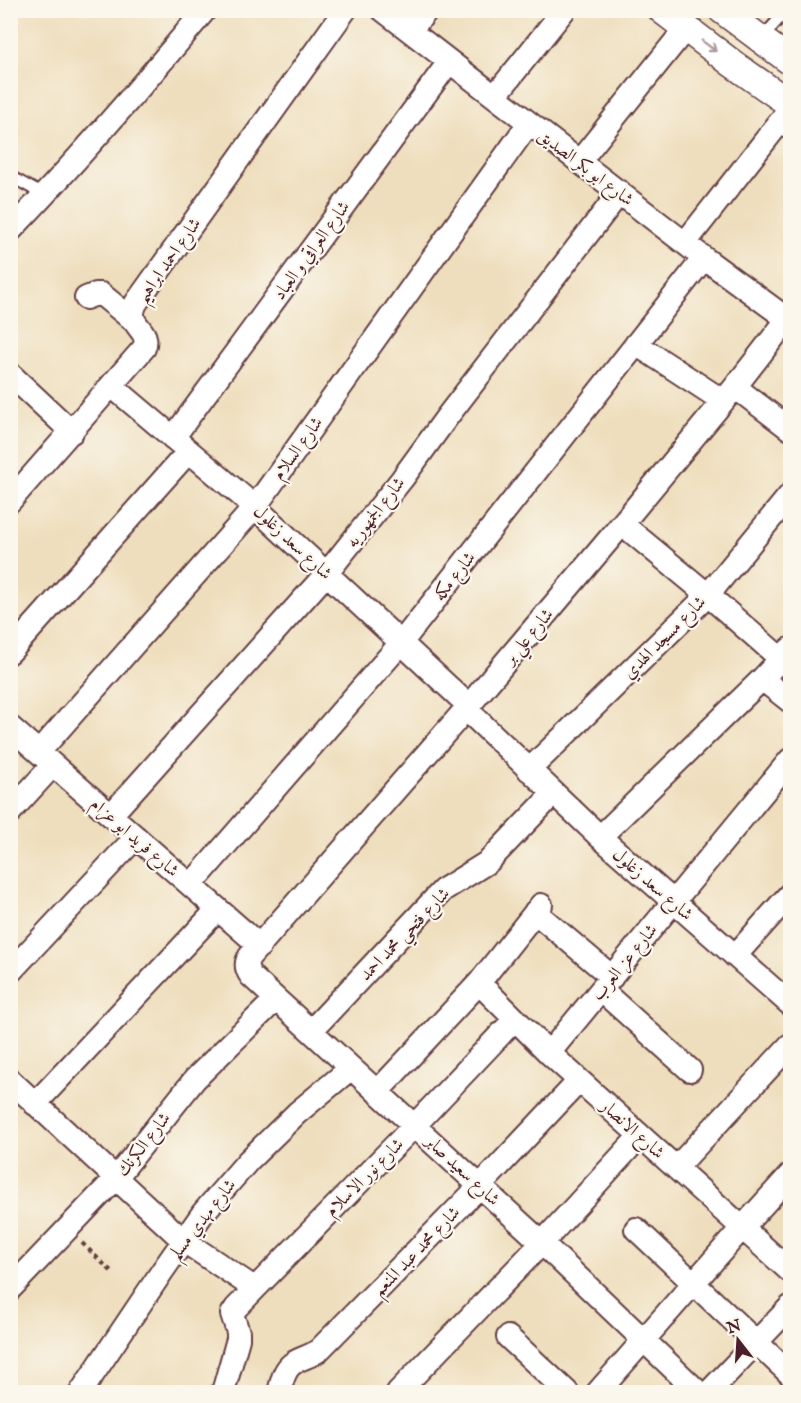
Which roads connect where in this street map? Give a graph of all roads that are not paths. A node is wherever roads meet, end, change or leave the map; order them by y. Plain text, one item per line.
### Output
1 (205, 10) edge
2 (345, 10) edge
3 (383, 10) edge
4 (427, 10) edge
5 (564, 10) edge
6 (662, 10) edge
7 (722, 10) edge
8 (787, 10) edge
9 (686, 28) junction
10 (410, 31) junction
11 (761, 40) junction
12 (790, 61) edge
13 (449, 62) junction
14 (495, 96) junction
15 (790, 104) edge
16 (790, 109) edge
17 (530, 123) junction
18 (579, 162) junction
19 (10, 176) edge
20 (620, 192) junction
21 (45, 195) junction
22 (10, 231) edge
23 (685, 243) junction
24 (704, 258) junction
25 (86, 298) dead end
26 (790, 319) edge
27 (134, 321) junction
28 (636, 344) junction
29 (10, 374) edge
30 (112, 386) junction
31 (729, 394) junction
32 (790, 429) edge
33 (72, 432) junction
34 (181, 444) junction
35 (790, 495) edge
36 (10, 501) edge
37 (255, 507) junction
38 (622, 524) junction
39 (327, 573) junction
40 (708, 595) junction
41 (401, 643) junction
42 (10, 652) edge
43 (786, 654) edge
44 (762, 679) junction
45 (790, 701) edge
46 (468, 708) junction
47 (10, 727) edge
48 (46, 758) junction
49 (790, 760) edge
50 (529, 770) junction
51 (554, 793) junction
52 (10, 812) edge
53 (111, 815) junction
54 (136, 837) junction
55 (600, 837) junction
56 (191, 885) junction
57 (790, 894) edge
58 (673, 902) junction
59 (218, 909) junction
60 (260, 945) junction
61 (735, 956) junction
62 (10, 972) edge
63 (479, 982) junction
64 (607, 983) junction
65 (276, 999) junction
66 (790, 1004) edge
67 (515, 1019) junction
68 (311, 1031) junction
69 (790, 1046) edge
70 (549, 1053) junction
71 (351, 1068) junction
72 (690, 1070) dead end
73 (10, 1080) edge
74 (579, 1081) junction
75 (377, 1092) junction
76 (35, 1104) junction
77 (415, 1125) junction
78 (640, 1136) junction
79 (676, 1168) junction
80 (790, 1175) edge
81 (116, 1178) junction
82 (480, 1186) junction
83 (742, 1228) junction
84 (636, 1229) dead end
85 (184, 1240) junction
86 (542, 1243) junction
87 (790, 1271) edge
88 (694, 1283) junction
89 (254, 1288) junction
90 (10, 1289) edge
91 (790, 1307) edge
92 (508, 1338) dead end
93 (643, 1340) junction
94 (757, 1342) junction
95 (790, 1374) edge
96 (81, 1392) edge
97 (222, 1392) edge
98 (279, 1392) edge
99 (398, 1392) edge
100 (567, 1392) edge
101 (598, 1392) edge
102 (698, 1392) edge
103 (709, 1392) edge

1 - 21 street
2 - 27 street, شارع احمد ابراهيم
3 - 10 street, شارع ابو بكر الصديق
4 - 10 street
5 - 14 street
6 - 9 street
7 - 11 street
8 - 11 lane
9 -> 15 street
9 - 18 street
10 - 13 street, شارع ابو بكر الصديق
11 - 12 street
13 - 14 street, شارع ابو بكر الصديق
13 - 34 street, شارع العراقي و العباد
14 - 17 street, شارع ابو بكر الصديق
16 - 23 street
17 - 18 street, شارع ابو بكر الصديق
17 - 37 street, شارع السلام
18 - 20 street, شارع ابو بكر الصديق
19 - 21 lane
20 - 23 street, شارع ابو بكر الصديق
20 - 39 street, شارع الجمهوريه
21 - 22 street
23 - 24 street, شارع ابو بكر الصديق
24 - 26 street, شارع ابو بكر الصديق
24 - 28 street, شارع مكه
25 - 27 street
26 - 31 street, شارع علي بر
27 - 30 street, شارع احمد ابراهيم
28 - 31 street
28 - 41 street, شارع مكه
29 - 33 street
30 - 33 street, شارع احمد ابراهيم
30 - 34 street, شارع سعد زغلول
31 - 32 street
31 - 38 street, شارع علي بر
33 - 36 street, شارع احمد ابراهيم
34 - 37 street, شارع سعد زغلول
34 - 42 street, شارع العراقي و العباد
35 - 40 street, شارع مسجد الهدي
37 - 39 street, شارع سعد زغلول
37 - 48 street, شارع السلام
38 - 40 street
38 - 46 street, شارع علي بر
39 - 41 street, شارع سعد زغلول
39 - 53 street, شارع الجمهوريه
40 - 43 street
40 - 50 street, شارع مسجد الهدي
41 - 46 street, شارع سعد زغلول
41 - 56 street, شارع مكه
43 - 44 street
44 - 45 street
44 - 55 street
46 - 50 street, شارع سعد زغلول
46 - 60 street, شارع علي بر
47 - 48 street, شارع فريد ابو عزام
48 - 52 street, شارع السلام
48 - 53 street, شارع فريد ابو عزام
49 - 58 street, شارع عز العرب
50 - 51 street, شارع سعد زغلول
51 - 55 street, شارع سعد زغلول
51 - 68 street, شارع فتحي محمد احمد
53 - 54 street, شارع فريد ابو عزام
54 - 56 street, شارع فريد ابو عزام
54 - 62 street
55 - 58 street, شارع سعد زغلول
56 - 59 street, شارع فريد ابو عزام
57 - 61 street
58 - 61 street, شارع سعد زغلول
58 - 64 street, شارع عز العرب
59 - 60 street, شارع فريد ابو عزام
59 - 76 street
60 - 65 street, شارع سعيد صابر
61 - 66 street, شارع سعد زغلول
63 - 64 street
63 - 67 street, شارع الانصار
63 - 75 street
64 - 70 street, شارع عز العرب
64 - 72 street
65 - 68 street, شارع سعيد صابر
65 - 81 street, شارع الكرنك
67 - 70 street, شارع الانصار
67 - 77 street, شارع نور الاسلام
68 - 71 street, شارع سعيد صابر
69 - 79 street
70 - 74 street, شارع الانصار
71 - 75 street, شارع سعيد صابر
71 - 85 street, شارع مهدي مسلم
73 - 76 street
74 - 78 street, شارع الانصار
74 - 82 street, شارع محمد عبد المنعم
75 - 77 street, شارع سعيد صابر
76 - 81 street
77 - 82 street, شارع سعيد صابر
77 - 89 street, شارع نور الاسلام
78 - 79 street, شارع الانصار
78 - 86 street
79 - 83 street, شارع الانصار
80 - 83 street
81 - 85 street
81 - 90 street, شارع الكرنك
82 - 86 street, شارع سعيد صابر
82 - 98 street, شارع محمد عبد المنعم
83 - 87 street, شارع الانصار
83 - 88 street
84 - 88 street
85 - 89 street
85 - 96 street, شارع مهدي مسلم
86 - 93 street, شارع سعيد صابر
86 - 99 street
88 - 93 street
88 - 94 street
89 - 97 street, شارع نور الاسلام
91 - 94 street
92 - 100 street
93 - 101 street
93 - 102 street, شارع سعيد صابر
94 - 95 street
94 - 103 street

